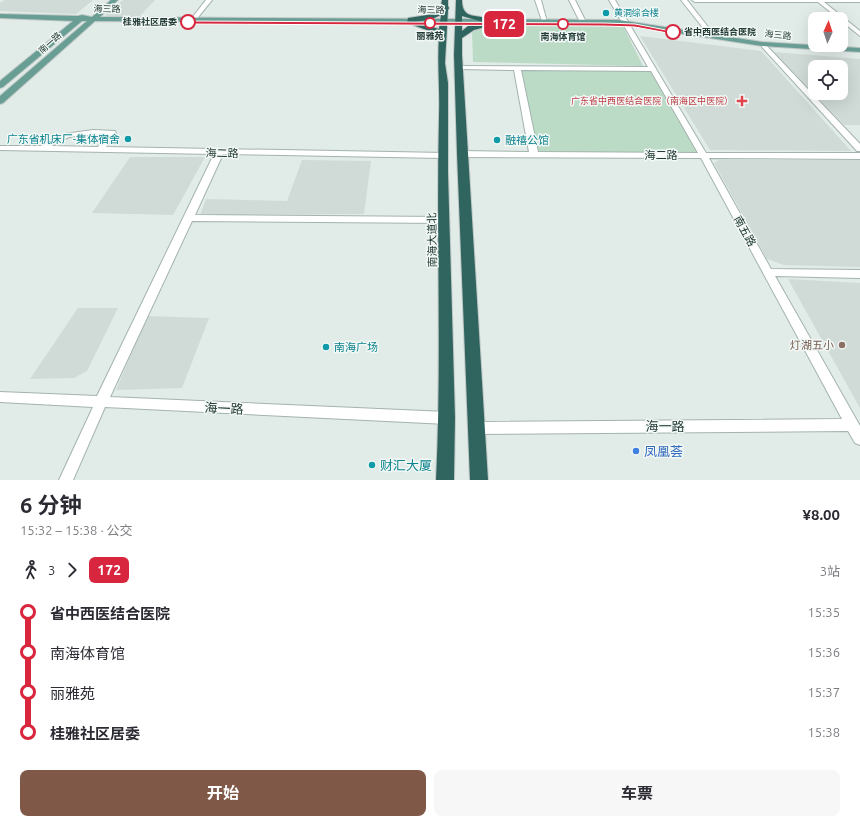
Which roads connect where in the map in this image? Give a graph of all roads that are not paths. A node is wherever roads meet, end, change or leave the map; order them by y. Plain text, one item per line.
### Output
1 (115, 0) edge
2 (210, 0) edge
3 (459, 0) edge
4 (538, 0) edge
5 (572, 0) edge
6 (612, 0) edge
7 (684, 0) edge
8 (696, 0) edge
9 (777, 0) edge
10 (819, 0) edge
11 (860, 0) edge
12 (445, 4) edge
13 (459, 8) junction
14 (92, 9) dead end
15 (0, 16) edge
16 (0, 20) edge
17 (78, 20) junction
18 (90, 20) junction
19 (193, 20) junction
20 (410, 21) junction
21 (545, 21) junction
22 (444, 22) junction
23 (458, 22) junction
24 (583, 22) junction
25 (489, 23) junction
26 (626, 24) junction
27 (860, 34) edge
28 (443, 37) junction
29 (458, 37) junction
30 (712, 37) junction
31 (764, 46) junction
32 (860, 52) edge
33 (459, 67) junction
34 (517, 68) junction
35 (652, 69) junction
36 (0, 85) edge
37 (0, 101) edge
38 (0, 148) edge
39 (43, 149) junction
40 (860, 149) edge
41 (100, 150) junction
42 (219, 153) junction
43 (462, 154) junction
44 (534, 154) junction
45 (444, 155) junction
46 (704, 156) junction
47 (860, 156) edge
48 (189, 218) junction
49 (444, 220) junction
50 (768, 272) junction
51 (860, 274) edge
52 (0, 397) edge
53 (100, 402) junction
54 (447, 418) junction
55 (852, 425) junction
56 (477, 428) junction
57 (860, 439) edge
58 (66, 480) edge
59 (445, 480) edge
60 (479, 480) edge

1 - 18 main road, 南一路
2 - 19 street
3 - 13 highway
4 - 21 street
5 - 24 street
6 - 26 street, 南五路
7 - 30 street
8 - 9 street
9 - 10 street
10 - 11 street
10 - 27 street
12 - 20 highway
12 - 22 highway, 南海大道北
13 - 23 highway
13 - 25 highway
14 - 17 main road, 南一路
15 - 17 main road, 海三路
16 - 17 main road, 海三路
17 - 18 main road, 海三路
17 - 36 main road, 南一路
18 - 19 main road, 海三路
18 - 20 main road, 海三路
18 - 37 main road, 南一路
19 - 20 main road, 海三路
20 - 22 main road, 海三路
20 - 28 highway
21 - 24 main road, 海三路
21 - 25 main road, 海三路
22 - 23 main road, 海三路
22 - 28 highway, 南海大道北
23 - 25 main road, 海三路
23 - 29 highway
24 - 26 main road, 海三路
25 - 26 main road, 海三路
25 - 29 highway
26 - 30 main road, 海三路
26 - 31 main road, 海三路
26 - 35 street, 南五路
28 - 45 highway, 南海大道北
29 - 33 highway
30 - 32 main road, 海三路
31 - 32 main road, 海三路
31 - 40 street
33 - 34 street
33 - 43 highway
34 - 35 street
34 - 44 street
35 - 46 street, 南五路
38 - 39 street, 海二路
39 - 41 street, 海二路
39 - 41 street
41 - 42 street, 海二路
42 - 45 street, 海二路
42 - 48 street
43 - 44 street, 海二路
43 - 56 highway
44 - 46 street, 海二路
45 - 49 highway, 南海大道北
46 - 47 street, 海二路
46 - 50 street, 南五路
48 - 49 street
48 - 53 street
49 - 54 highway, 南海大道北
50 - 51 street
50 - 55 street, 南五路
52 - 53 street, 海一路
53 - 54 street, 海一路
53 - 58 street
54 - 59 highway, 南海大道北
55 - 56 street, 海一路
55 - 57 street, 南五路
56 - 60 highway

